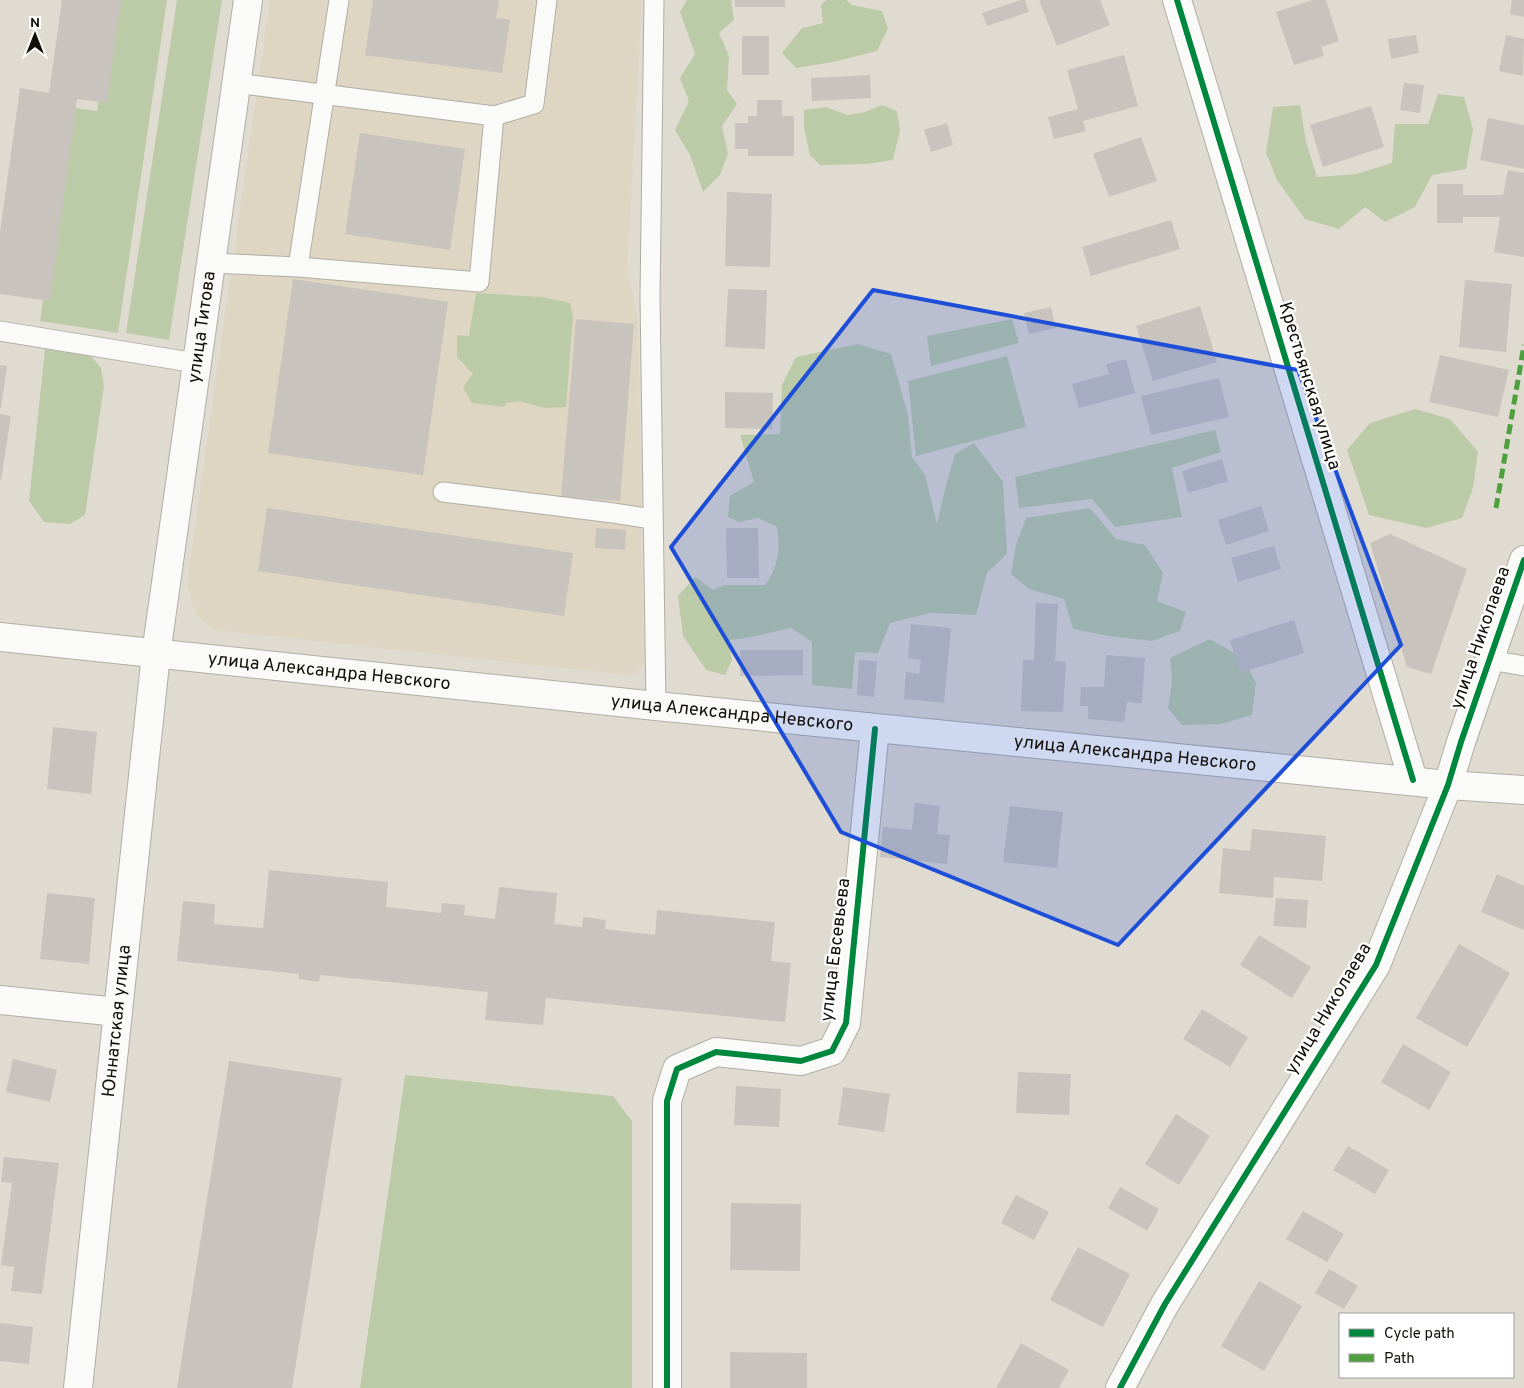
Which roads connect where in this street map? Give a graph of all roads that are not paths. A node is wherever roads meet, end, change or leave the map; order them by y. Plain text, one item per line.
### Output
1 (248, 0) edge
2 (339, 0) edge
3 (547, 0) edge
4 (654, 0) edge
5 (1177, 0) edge
6 (236, 83) junction
7 (324, 93) junction
8 (494, 116) junction
9 (210, 263) junction
10 (298, 267) junction
11 (0, 331) edge
12 (196, 362) junction
13 (443, 492) dead end
14 (652, 519) junction
15 (1524, 560) edge
16 (0, 637) edge
17 (156, 654) junction
18 (1490, 660) junction
19 (1524, 666) edge
20 (656, 706) junction
21 (876, 729) junction
22 (1413, 780) junction
23 (1448, 785) junction
24 (1524, 790) edge
25 (0, 1000) edge
26 (118, 1012) junction
27 (78, 1388) edge
28 (667, 1388) edge
29 (1120, 1388) edge

1 - 6 street, улица Титова
2 - 7 lane
3 - 8 lane
4 - 14 lane
5 - 22 street, Крестьянская улица
6 - 7 lane
6 - 9 street, улица Титова
7 - 8 lane
7 - 10 lane
8 - 10 lane
9 - 10 lane
9 - 12 street, улица Титова
11 - 12 lane
12 - 17 street, улица Титова
13 - 14 lane
14 - 20 lane
15 - 18 street, улица Николаева
16 - 17 street, улица Александра Невского
17 - 20 street, улица Александра Невского
17 - 26 street, Юннатская улица
18 - 19 lane
18 - 23 street, улица Николаева
20 - 21 street, улица Александра Невского
21 - 22 street, улица Александра Невского
21 - 28 street, улица Евсевьева
22 - 23 street, улица Александра Невского
23 - 24 street, улица Александра Невского
23 - 29 street, улица Николаева
25 - 26 street
26 - 27 street, Юннатская улица

